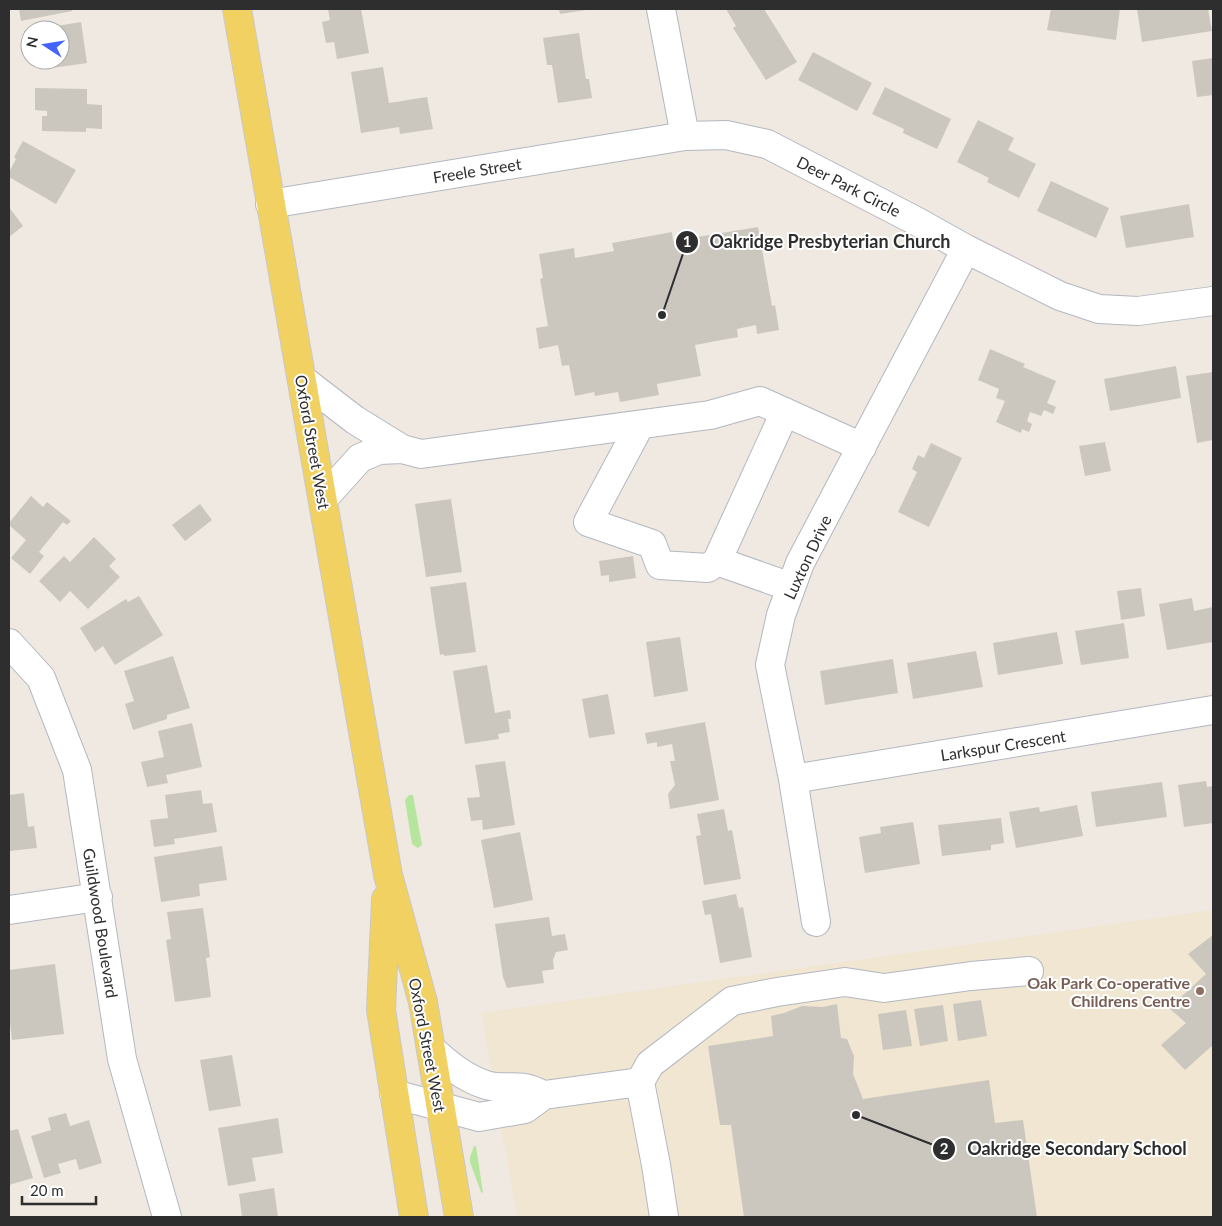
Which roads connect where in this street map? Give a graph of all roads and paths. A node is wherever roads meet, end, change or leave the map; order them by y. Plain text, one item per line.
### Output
1 (237, 9) edge
2 (661, 9) edge
3 (685, 136) junction
4 (270, 204) junction
5 (966, 249) junction
6 (1213, 301) edge
7 (303, 380) junction
8 (786, 412) junction
9 (640, 425) junction
10 (862, 447) junction
11 (402, 449) junction
12 (323, 499) junction
13 (717, 561) junction
14 (791, 587) junction
15 (9, 643) edge
16 (1213, 710) edge
17 (793, 779) junction
18 (388, 875) junction
19 (98, 896) junction
20 (9, 910) edge
21 (816, 922) dead end
22 (1028, 971) dead end
23 (430, 1049) junction
24 (640, 1082) junction
25 (394, 1094) junction
26 (544, 1095) junction
27 (440, 1106) junction
28 (167, 1217) edge
29 (414, 1217) edge
30 (459, 1217) edge
31 (664, 1217) edge

1 - 4 main road, Oxford Street West
2 - 3 street
3 - 4 street, Freele Street
3 - 5 street, Deer Park Circle
4 - 7 main road, Oxford Street West
5 - 6 street, Deer Park Circle
5 - 10 street, Luxton Drive
7 - 11 street
7 - 12 main road, Oxford Street West
8 - 9 street
8 - 10 street
8 - 13 street
9 - 11 street
9 - 13 street
10 - 14 street, Luxton Drive
11 - 12 street
12 - 18 main road, Oxford Street West
13 - 14 street
14 - 17 street, Luxton Drive
15 - 19 street, Guildwood Boulevard
16 - 17 street, Larkspur Crescent
17 - 21 street, Luxton Drive
18 - 23 main road, Oxford Street West
18 - 25 main road, Oxford Street West
19 - 20 street
19 - 28 street, Guildwood Boulevard
22 - 24 street
23 - 26 street
23 - 27 main road, Oxford Street West
24 - 26 street
24 - 31 street
25 - 27 street
25 - 29 main road, Oxford Street West
26 - 27 street
27 - 30 main road, Oxford Street West

